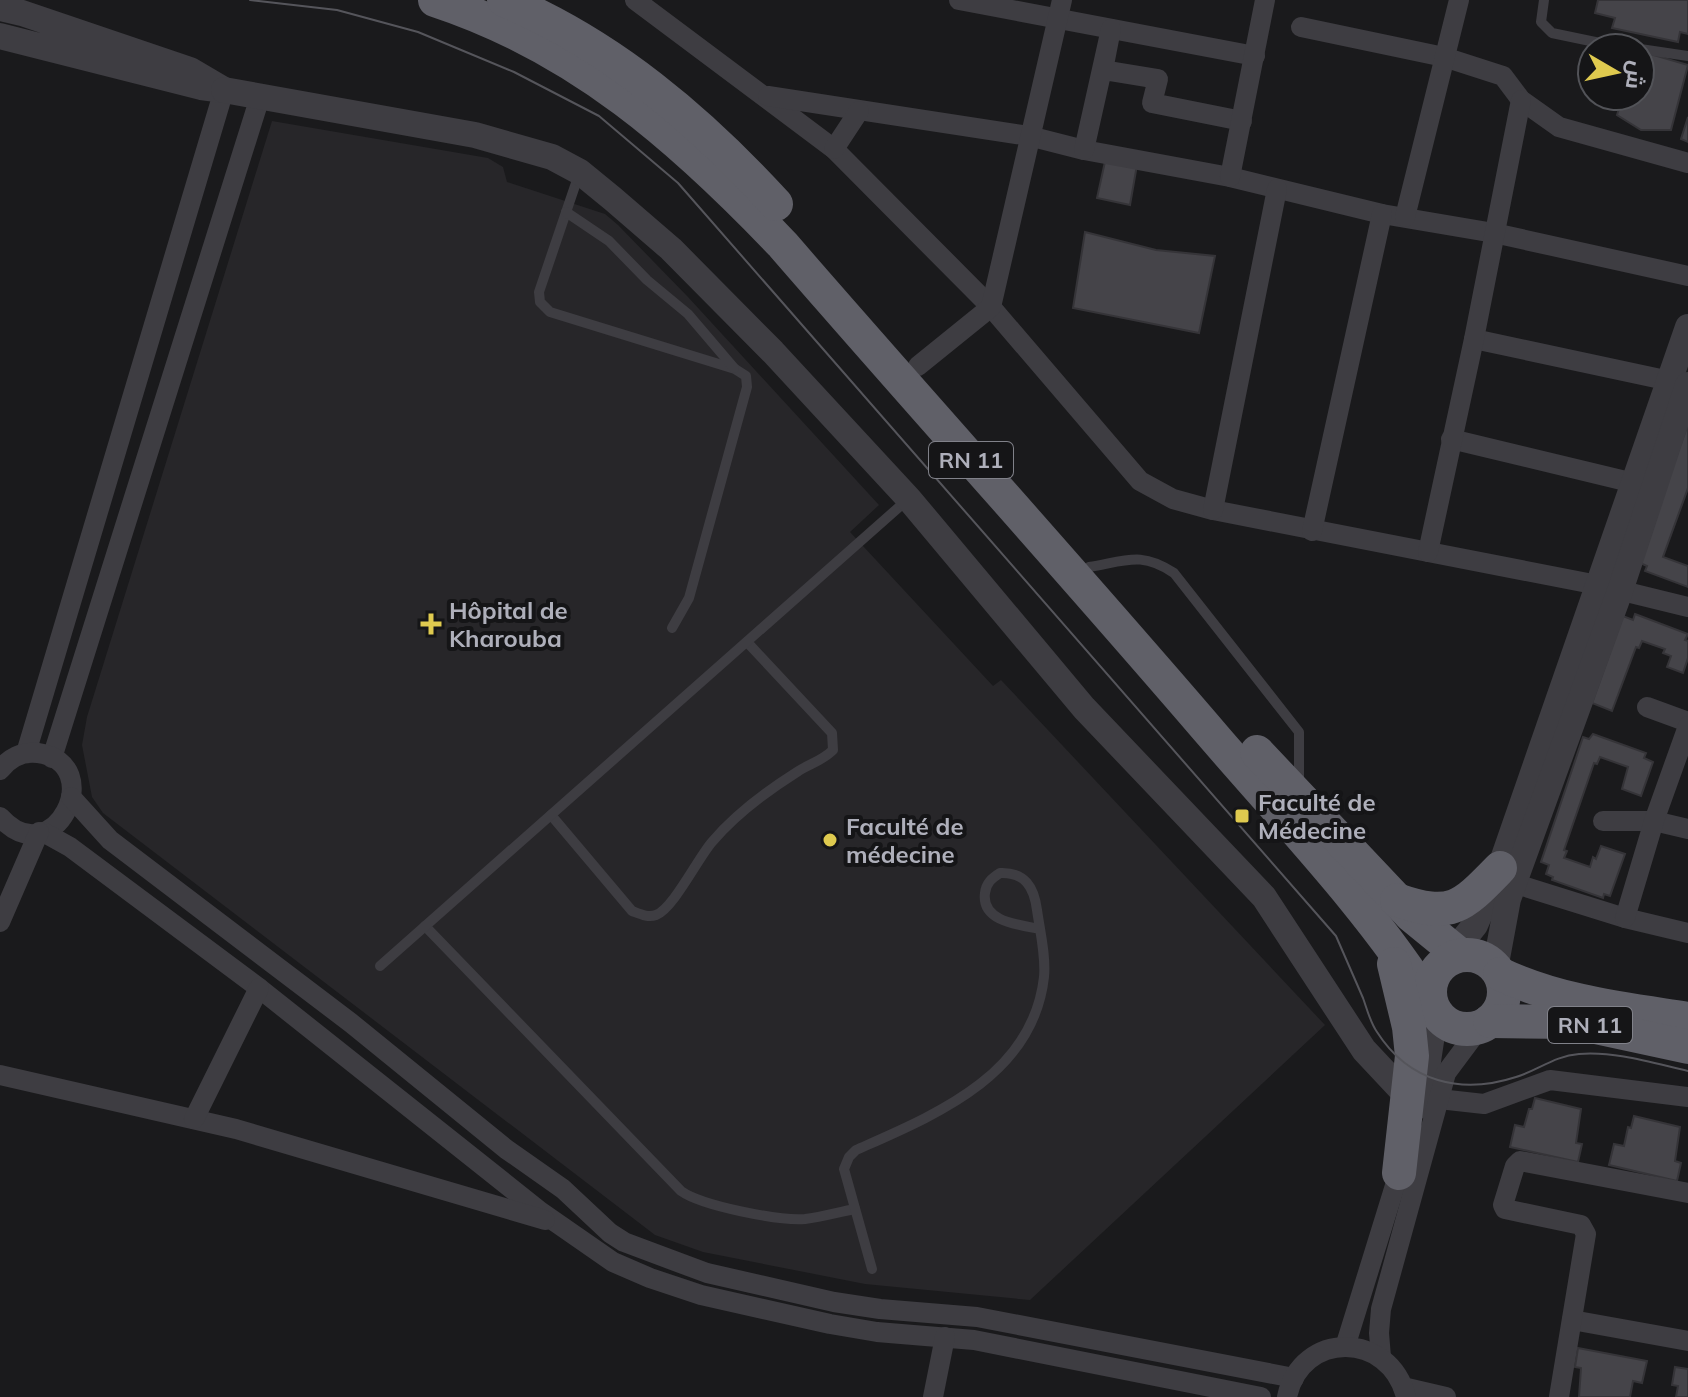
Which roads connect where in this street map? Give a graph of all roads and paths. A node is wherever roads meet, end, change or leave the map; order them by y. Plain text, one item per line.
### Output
1 (435, 0) edge
2 (504, 0) edge
3 (635, 0) edge
4 (959, 0) edge
5 (1265, 0) edge
6 (1459, 0) edge
7 (1544, 0) edge
8 (0, 8) edge
9 (1060, 10) edge
10 (1301, 27) dead end
11 (1111, 29) junction
12 (0, 36) edge
13 (1255, 56) junction
14 (1688, 56) edge
15 (1444, 57) junction
16 (224, 90) junction
17 (764, 95) junction
18 (260, 97) junction
19 (1521, 100) junction
20 (859, 111) junction
21 (1242, 121) junction
22 (1029, 136) junction
23 (834, 149) junction
24 (1084, 150) junction
25 (1688, 163) edge
26 (580, 172) junction
27 (1230, 177) junction
28 (1277, 189) junction
29 (566, 212) junction
30 (1382, 214) junction
31 (1405, 217) junction
32 (1494, 233) junction
33 (1688, 276) edge
34 (991, 307) junction
35 (1688, 327) edge
36 (1474, 339) junction
37 (918, 366) junction
38 (735, 369) junction
39 (135, 383) junction
40 (1679, 383) edge
41 (165, 393) junction
42 (1451, 439) junction
43 (1634, 483) junction
44 (909, 499) junction
45 (1213, 510) junction
46 (1312, 531) junction
47 (1428, 552) junction
48 (1089, 567) junction
49 (1609, 588) junction
50 (1688, 607) edge
51 (672, 628) dead end
52 (747, 642) junction
53 (1647, 707) dead end
54 (1688, 724) edge
55 (9, 758) edge
56 (52, 758) junction
57 (71, 797) junction
58 (1299, 798) junction
59 (551, 815) junction
60 (1603, 821) dead end
61 (1654, 821) junction
62 (2, 827) edge
63 (1688, 829) edge
64 (41, 832) junction
65 (1506, 875) junction
66 (1396, 899) junction
67 (1625, 918) junction
68 (0, 922) edge
69 (425, 926) junction
70 (1040, 929) junction
71 (1688, 933) edge
72 (1387, 941) junction
73 (1454, 956) junction
74 (380, 966) dead end
75 (1497, 972) junction
76 (259, 988) junction
77 (1435, 1011) junction
78 (1688, 1019) edge
79 (1485, 1024) junction
80 (1688, 1047) edge
81 (0, 1075) edge
82 (1688, 1097) edge
83 (1424, 1098) junction
84 (194, 1119) junction
85 (1399, 1173) junction
86 (1688, 1193) edge
87 (855, 1209) junction
88 (594, 1218) junction
89 (556, 1223) junction
90 (577, 1239) junction
91 (872, 1269) dead end
92 (1572, 1320) junction
93 (945, 1337) junction
94 (1688, 1341) edge
95 (1345, 1347) junction
96 (1381, 1357) junction
97 (1290, 1387) edge
98 (1405, 1392) edge
99 (933, 1397) edge
100 (1261, 1397) edge
101 (1446, 1397) edge
102 (1559, 1397) edge

1 - 72 highway, RN 11
2 - 37 highway, RN 11
3 - 17 street
4 - 9 street
5 - 13 street
6 - 15 street
7 - 14 lane
8 - 16 street
9 - 11 street
9 - 22 street
10 - 15 street
11 - 13 street
11 - 21 street
11 - 24 street
12 - 16 street
13 - 21 street
15 - 19 street
15 - 31 street
16 - 18 street
16 - 39 street
17 - 20 street
17 - 23 street
18 - 26 street
18 - 41 street
19 - 25 street
19 - 32 street
20 - 22 street
20 - 23 street
21 - 27 street
22 - 24 street
22 - 34 street
23 - 34 street
24 - 27 street
26 - 29 lane
26 - 44 street
27 - 28 street
28 - 30 street
28 - 45 street
29 - 38 lane
29 - 38 lane
30 - 31 street
30 - 46 street
31 - 32 street
32 - 33 street
32 - 36 street
34 - 37 street
34 - 45 street
35 - 40 street
36 - 40 street
36 - 42 street
37 - 48 highway, RN 11
38 - 51 lane
39 - 41 street
39 - 55 street
40 - 43 street
40 - 49 street
41 - 56 street
42 - 43 street
42 - 47 street
43 - 49 street
44 - 52 lane
44 - 83 street
45 - 46 street
46 - 47 street
47 - 49 street
48 - 58 highway, RN 11
48 - 58 lane
49 - 50 street
49 - 65 street
52 - 59 lane
52 - 59 lane
53 - 54 street
54 - 61 street
55 - 56 street
56 - 57 street
57 - 64 street
57 - 88 street
58 - 66 highway, RN 11
59 - 69 lane
60 - 61 street
61 - 63 street
61 - 67 street
62 - 64 street
64 - 68 street
64 - 76 street
65 - 66 highway
65 - 67 street
65 - 73 street
65 - 75 street
66 - 73 highway, RN 11
67 - 71 street
69 - 74 lane
69 - 87 lane
70 - 70 lane
70 - 87 lane
72 - 77 highway, RN 11
72 - 83 highway
73 - 75 highway
73 - 77 highway
75 - 78 highway, RN 11
75 - 79 highway
76 - 84 street
76 - 89 street
77 - 79 highway
77 - 85 street
79 - 80 highway, RN 11
79 - 83 street
81 - 84 street
82 - 83 street
83 - 85 highway
83 - 96 street
84 - 89 street
85 - 95 street
86 - 92 street
87 - 91 lane
88 - 90 street
88 - 97 street
89 - 90 street
90 - 93 street
92 - 94 street
92 - 102 street
93 - 99 street
93 - 100 street
95 - 96 street
95 - 97 street
96 - 98 street
98 - 101 street

